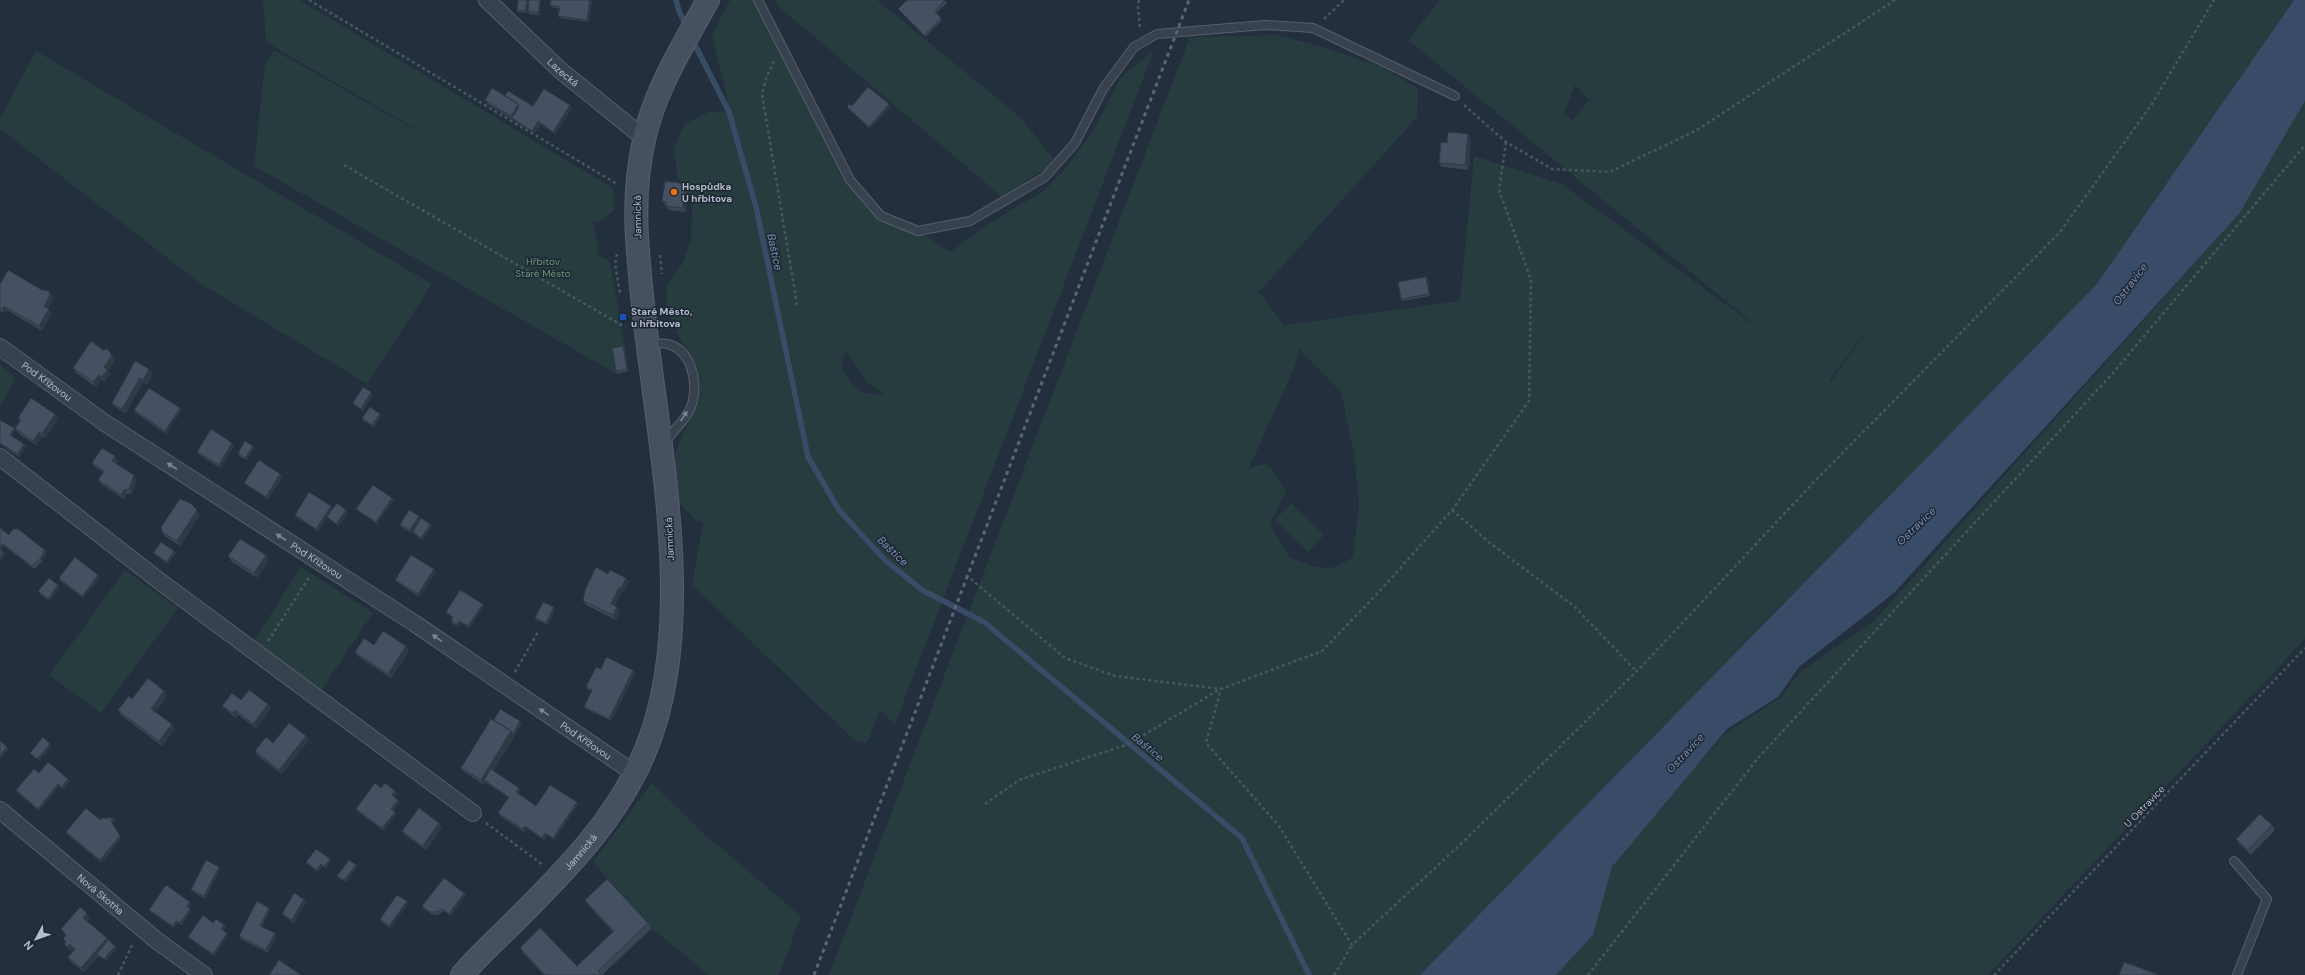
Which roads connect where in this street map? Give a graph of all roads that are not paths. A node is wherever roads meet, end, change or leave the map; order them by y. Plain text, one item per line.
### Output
1 (487, 0) edge
2 (758, 0) edge
3 (706, 4) edge
4 (1455, 96) road end
5 (644, 138) junction
6 (648, 345) junction
7 (0, 347) edge
8 (661, 447) junction
9 (0, 457) edge
10 (634, 773) junction
11 (0, 810) edge
12 (473, 813) road end
13 (2234, 861) dead end
14 (204, 975) edge
15 (462, 975) edge
16 (2237, 975) edge

1 - 5 street, Lazecká
2 - 4 lane
3 - 5 main road, Jamnická
5 - 6 main road, Jamnická
6 - 8 main road, Jamnická
8 -> 6 lane
10 -> 7 street, Pod Křížovou
8 - 10 main road, Jamnická
9 - 12 street
10 - 15 main road, Jamnická
11 - 14 street, Nová Skotňa
13 - 16 lane

